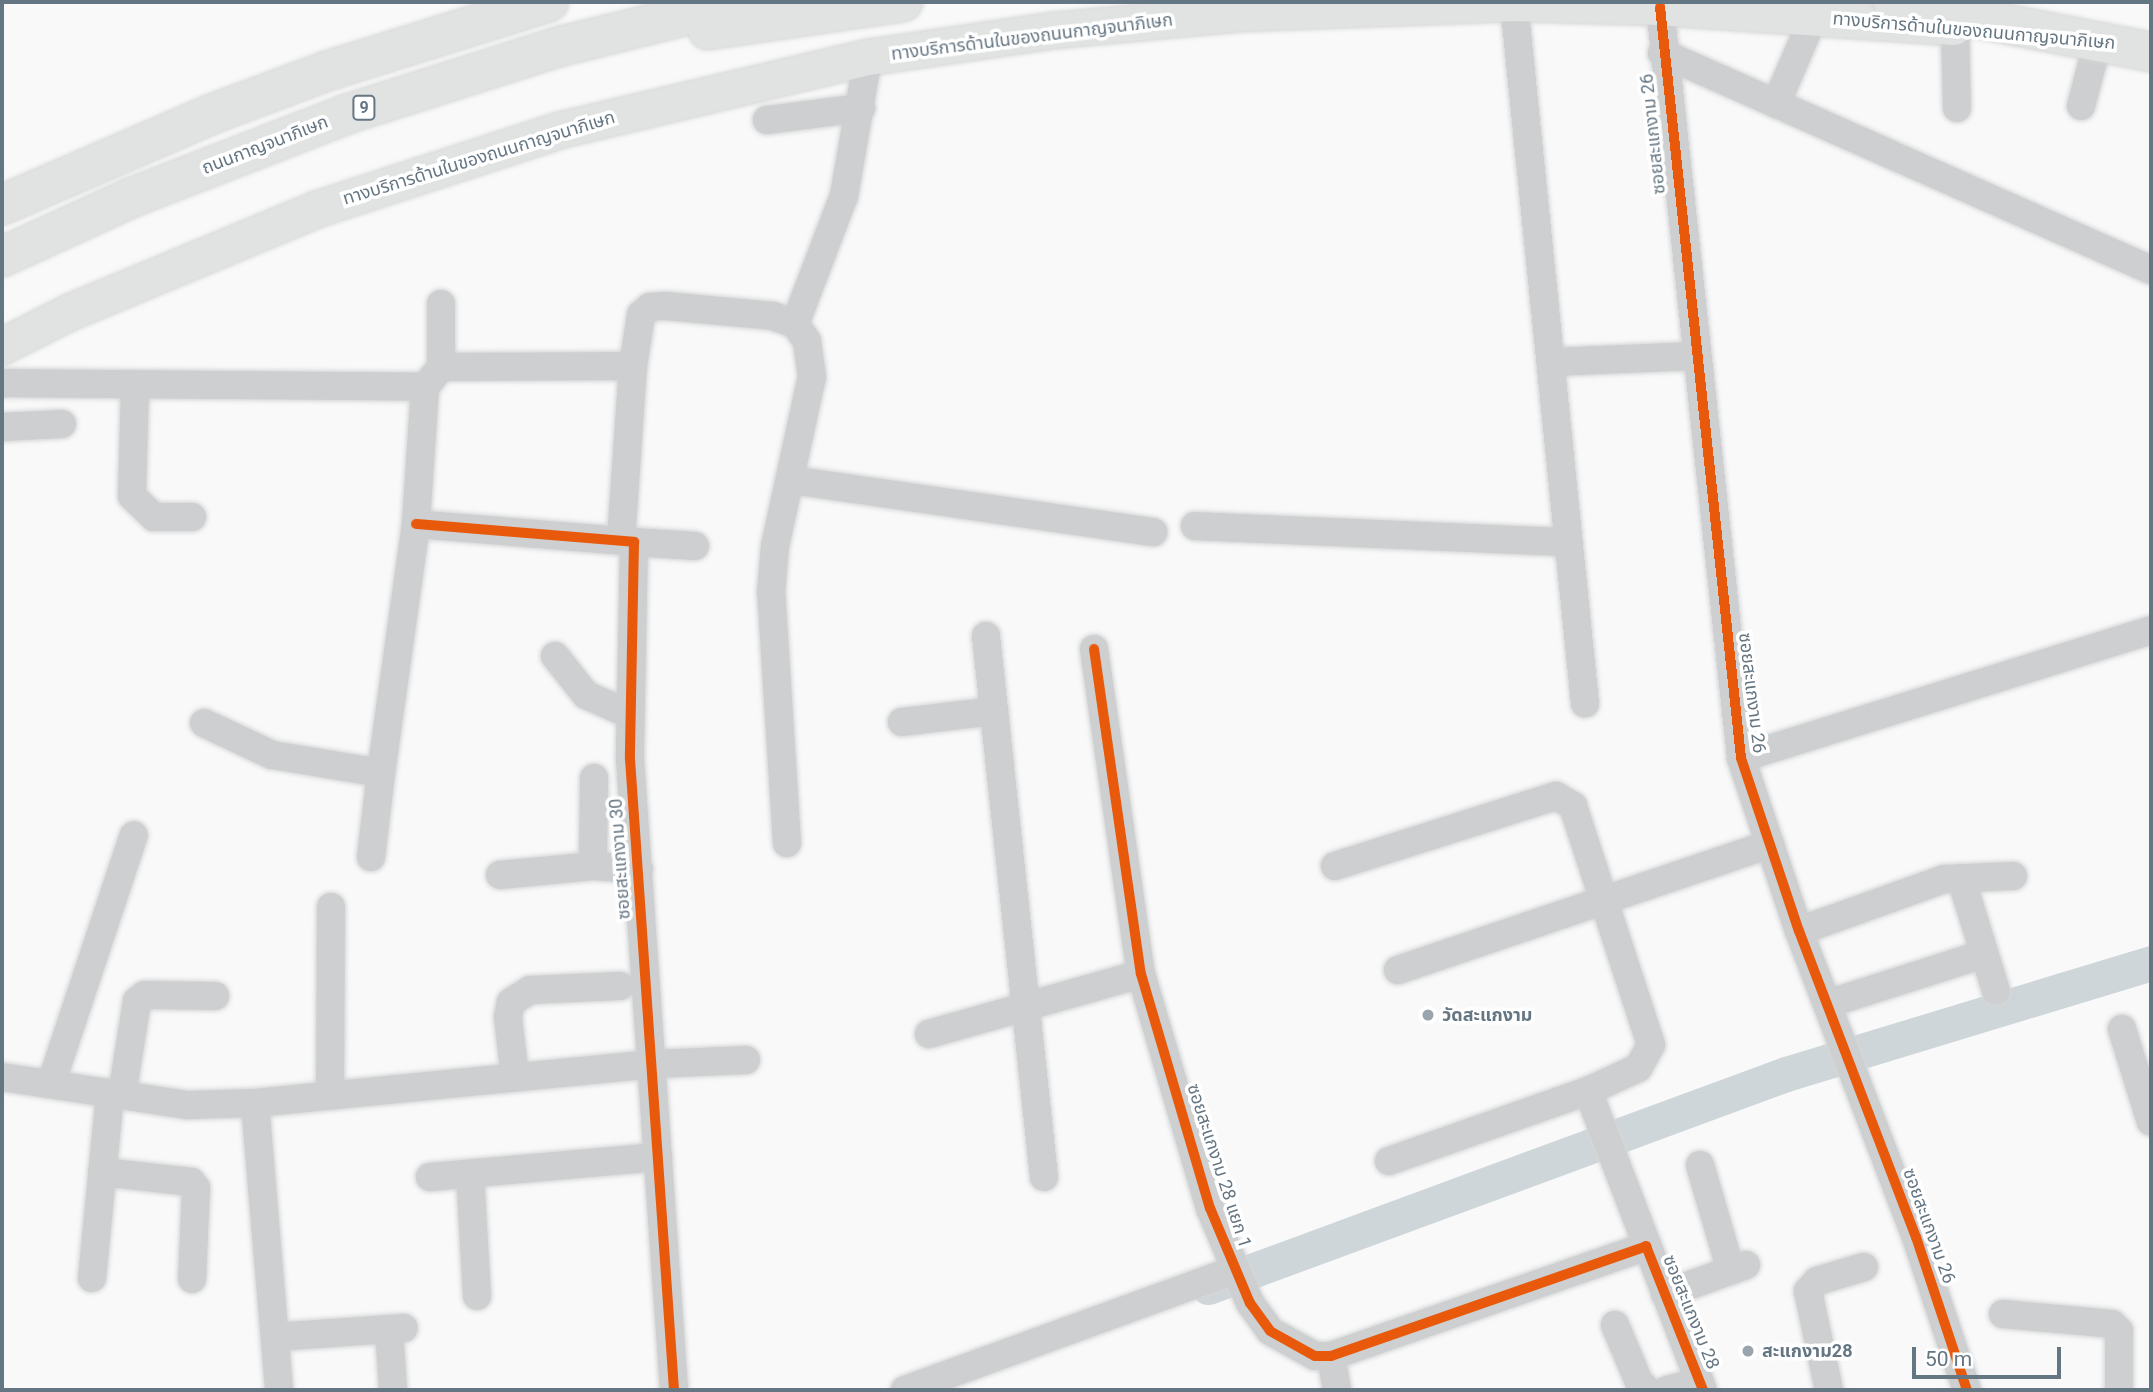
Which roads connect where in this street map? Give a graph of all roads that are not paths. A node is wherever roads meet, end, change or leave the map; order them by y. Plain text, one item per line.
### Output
1 (547, 2) edge
2 (741, 2) edge
3 (903, 2) edge
4 (1894, 2) edge
5 (1514, 4) junction
6 (1660, 7) junction
7 (1813, 18) junction
8 (1955, 27) junction
9 (2098, 41) junction
10 (2151, 50) edge
11 (1662, 53) junction
12 (868, 58) junction
13 (462, 76) junction
14 (1776, 104) junction
15 (2081, 106) dead end
16 (861, 108) junction
17 (1957, 108) dead end
18 (767, 120) dead end
19 (2, 205) edge
20 (2, 257) edge
21 (2151, 270) edge
22 (441, 304) dead end
23 (794, 324) junction
24 (2, 346) edge
25 (1694, 356) junction
26 (1553, 362) junction
27 (633, 366) junction
28 (433, 377) junction
29 (2, 383) edge
30 (135, 386) junction
31 (62, 424) dead end
32 (2, 427) edge
33 (791, 480) junction
34 (192, 517) dead end
35 (416, 524) junction
36 (1195, 526) dead end
37 (1153, 532) dead end
38 (628, 541) junction
39 (1566, 542) junction
40 (695, 546) dead end
41 (2151, 629) edge
42 (986, 636) dead end
43 (1094, 649) dead end
44 (555, 656) dead end
45 (1585, 703) dead end
46 (994, 711) junction
47 (629, 714) junction
48 (902, 722) dead end
49 (204, 723) dead end
50 (1741, 758) junction
51 (382, 773) junction
52 (594, 779) dead end
53 (134, 835) dead end
54 (787, 843) dead end
55 (1770, 844) junction
56 (371, 856) dead end
57 (593, 866) junction
58 (1335, 866) dead end
59 (639, 869) junction
60 (500, 876) dead end
61 (2013, 876) dead end
62 (1961, 878) junction
63 (1607, 902) junction
64 (331, 907) dead end
65 (1799, 931) junction
66 (1984, 954) junction
67 (1398, 970) dead end
68 (1142, 974) junction
69 (620, 986) dead end
70 (1996, 991) dead end
71 (215, 996) dead end
72 (1028, 1004) junction
73 (1827, 1004) junction
74 (2123, 1029) dead end
75 (929, 1034) dead end
76 (746, 1060) dead end
77 (653, 1064) junction
78 (2, 1077) edge
79 (515, 1077) junction
80 (51, 1084) junction
81 (1588, 1091) junction
82 (116, 1095) junction
83 (330, 1095) junction
84 (255, 1103) junction
85 (2151, 1122) edge
86 (658, 1157) junction
87 (1389, 1161) dead end
88 (1700, 1165) dead end
89 (102, 1172) junction
90 (470, 1174) junction
91 (430, 1177) dead end
92 (1044, 1177) dead end
93 (1646, 1246) junction
94 (1864, 1267) dead end
95 (1236, 1273) junction
96 (92, 1278) dead end
97 (192, 1279) dead end
98 (1665, 1294) junction
99 (477, 1296) dead end
100 (2003, 1314) dead end
101 (1615, 1325) dead end
102 (275, 1337) junction
103 (1331, 1356) junction
104 (1701, 1386) edge
105 (279, 1390) edge
106 (393, 1390) edge
107 (674, 1390) edge
108 (905, 1390) edge
109 (1336, 1390) edge
110 (1647, 1390) edge
111 (1667, 1390) edge
112 (1829, 1390) edge
113 (1967, 1390) edge
114 (2119, 1390) edge

1 - 19 highway
2 - 13 highway, ถนนกาญจนาภิเษก / 9
3 - 13 highway
4 - 10 highway, bridge
5 - 6 main road, ทางบริการด้านในของถนนกาญจนาภิเษก
5 - 12 main road, ทางบริการด้านในของถนนกาญจนาภิเษก
5 - 26 street
6 - 7 main road, ทางบริการด้านในของถนนกาญจนาภิเษก
6 - 11 street, ซอยสะแกงาม 26
7 - 8 main road, ทางบริการด้านในของถนนกาญจนาภิเษก
7 - 14 street
8 - 9 main road, ทางบริการด้านในของถนนกาญจนาภิเษก
8 - 17 street
9 - 10 main road, ทางบริการด้านในของถนนกาญจนาภิเษก
9 - 15 street
11 - 14 street
11 - 25 street, ซอยสะแกงาม 26
12 - 16 street
12 - 24 main road, ทางบริการด้านในของถนนกาญจนาภิเษก
13 - 20 highway, ถนนกาญจนาภิเษก / 9
14 - 21 street
16 - 18 street
16 - 23 street
22 - 28 street
23 - 27 street, ซอยสะแกงาม 30
23 - 33 street
25 - 26 street
25 - 50 street, ซอยสะแกงาม 26
26 - 39 street
27 - 28 street
27 - 38 street, ซอยสะแกงาม 30
28 - 30 street
28 - 35 street
29 - 30 street
30 - 34 street
31 - 32 street
33 - 37 street
33 - 54 street
35 - 38 street
35 - 51 street
36 - 39 street
38 - 40 street
38 - 47 street, ซอยสะแกงาม 30
39 - 45 street
41 - 50 street
42 - 46 street
43 - 68 street, ซอยสะแกงาม 28 แยก 1
44 - 47 street
46 - 48 street
46 - 72 street
47 - 59 street, ซอยสะแกงาม 30
49 - 51 street
50 - 55 street, ซอยสะแกงาม 26
51 - 56 street
52 - 57 street
53 - 80 street
55 - 63 street
55 - 65 street, ซอยสะแกงาม 26
57 - 59 street
57 - 60 street
58 - 63 street
59 - 77 street, ซอยสะแกงาม 30
61 - 62 street
62 - 65 street
62 - 66 street
63 - 67 street
63 - 81 street
64 - 83 street
65 - 73 street, ซอยสะแกงาม 26
66 - 70 street
66 - 73 street
68 - 72 street
68 - 95 street, ซอยสะแกงาม 28 แยก 1
69 - 79 street
71 - 82 street
72 - 75 street
72 - 92 street
73 - 113 street, ซอยสะแกงาม 26
74 - 85 street
76 - 77 street
77 - 79 street
77 - 86 street, ซอยสะแกงาม 30
78 - 80 street
79 - 83 street
80 - 82 street
81 - 87 street
81 - 93 street, ซอยสะแกงาม 28
82 - 84 street
82 - 89 street
83 - 84 street
84 - 102 street
86 - 90 street
86 - 107 street, ซอยสะแกงาม 30
88 - 98 street
89 - 96 street
89 - 97 street
90 - 91 street
90 - 99 street
93 - 98 street, ซอยสะแกงาม 28
93 - 103 street
94 - 112 street
95 - 103 street, ซอยสะแกงาม 28 แยก 1
95 - 108 street
98 - 104 street, ซอยสะแกงาม 28
100 - 114 street
101 - 110 street
102 - 105 street
102 - 106 street
103 - 109 street
104 - 111 street

